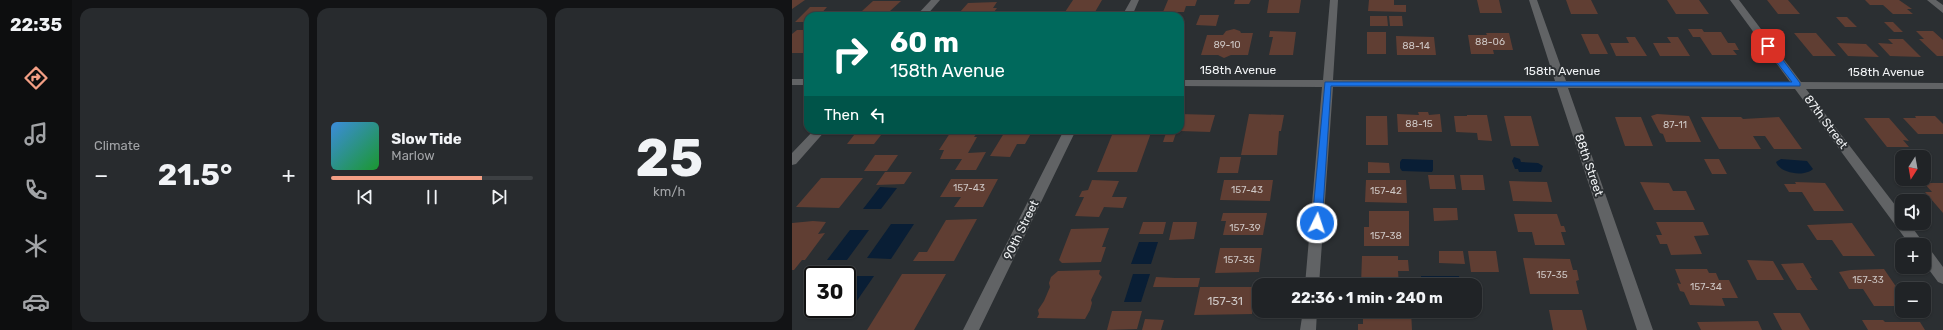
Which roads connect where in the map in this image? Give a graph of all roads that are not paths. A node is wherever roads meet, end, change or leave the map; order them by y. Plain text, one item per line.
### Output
1 (936, 0) edge
2 (1135, 0) edge
3 (1334, 0) edge
4 (1533, 0) edge
5 (1734, 0) edge
6 (1931, 0) edge
7 (1943, 10) edge
8 (925, 12) edge
9 (1129, 12) edge
10 (792, 82) edge
11 (804, 82) edge
12 (1184, 83) edge
13 (1328, 83) junction
14 (1562, 84) junction
15 (1798, 85) junction
16 (1943, 86) edge
17 (816, 134) edge
18 (1068, 134) edge
19 (792, 161) edge
20 (1913, 238) edge
21 (1931, 262) edge
22 (1313, 278) edge
23 (1943, 278) edge
24 (1309, 318) edge
25 (971, 330) edge
26 (1308, 330) edge
27 (1645, 330) edge

1 - 8 street
2 - 9 street
3 - 13 street
4 - 14 street, 88th Street
5 - 15 street, 87th Street
6 - 7 street
10 - 11 street
12 - 13 street, 158th Avenue
13 - 14 street, 158th Avenue
13 - 22 street
14 - 15 street, 158th Avenue
14 - 27 street, 88th Street
15 - 16 street, 158th Avenue
15 - 20 street, 87th Street
17 - 19 street
18 - 25 street, 90th Street
21 - 23 street
24 - 26 street

